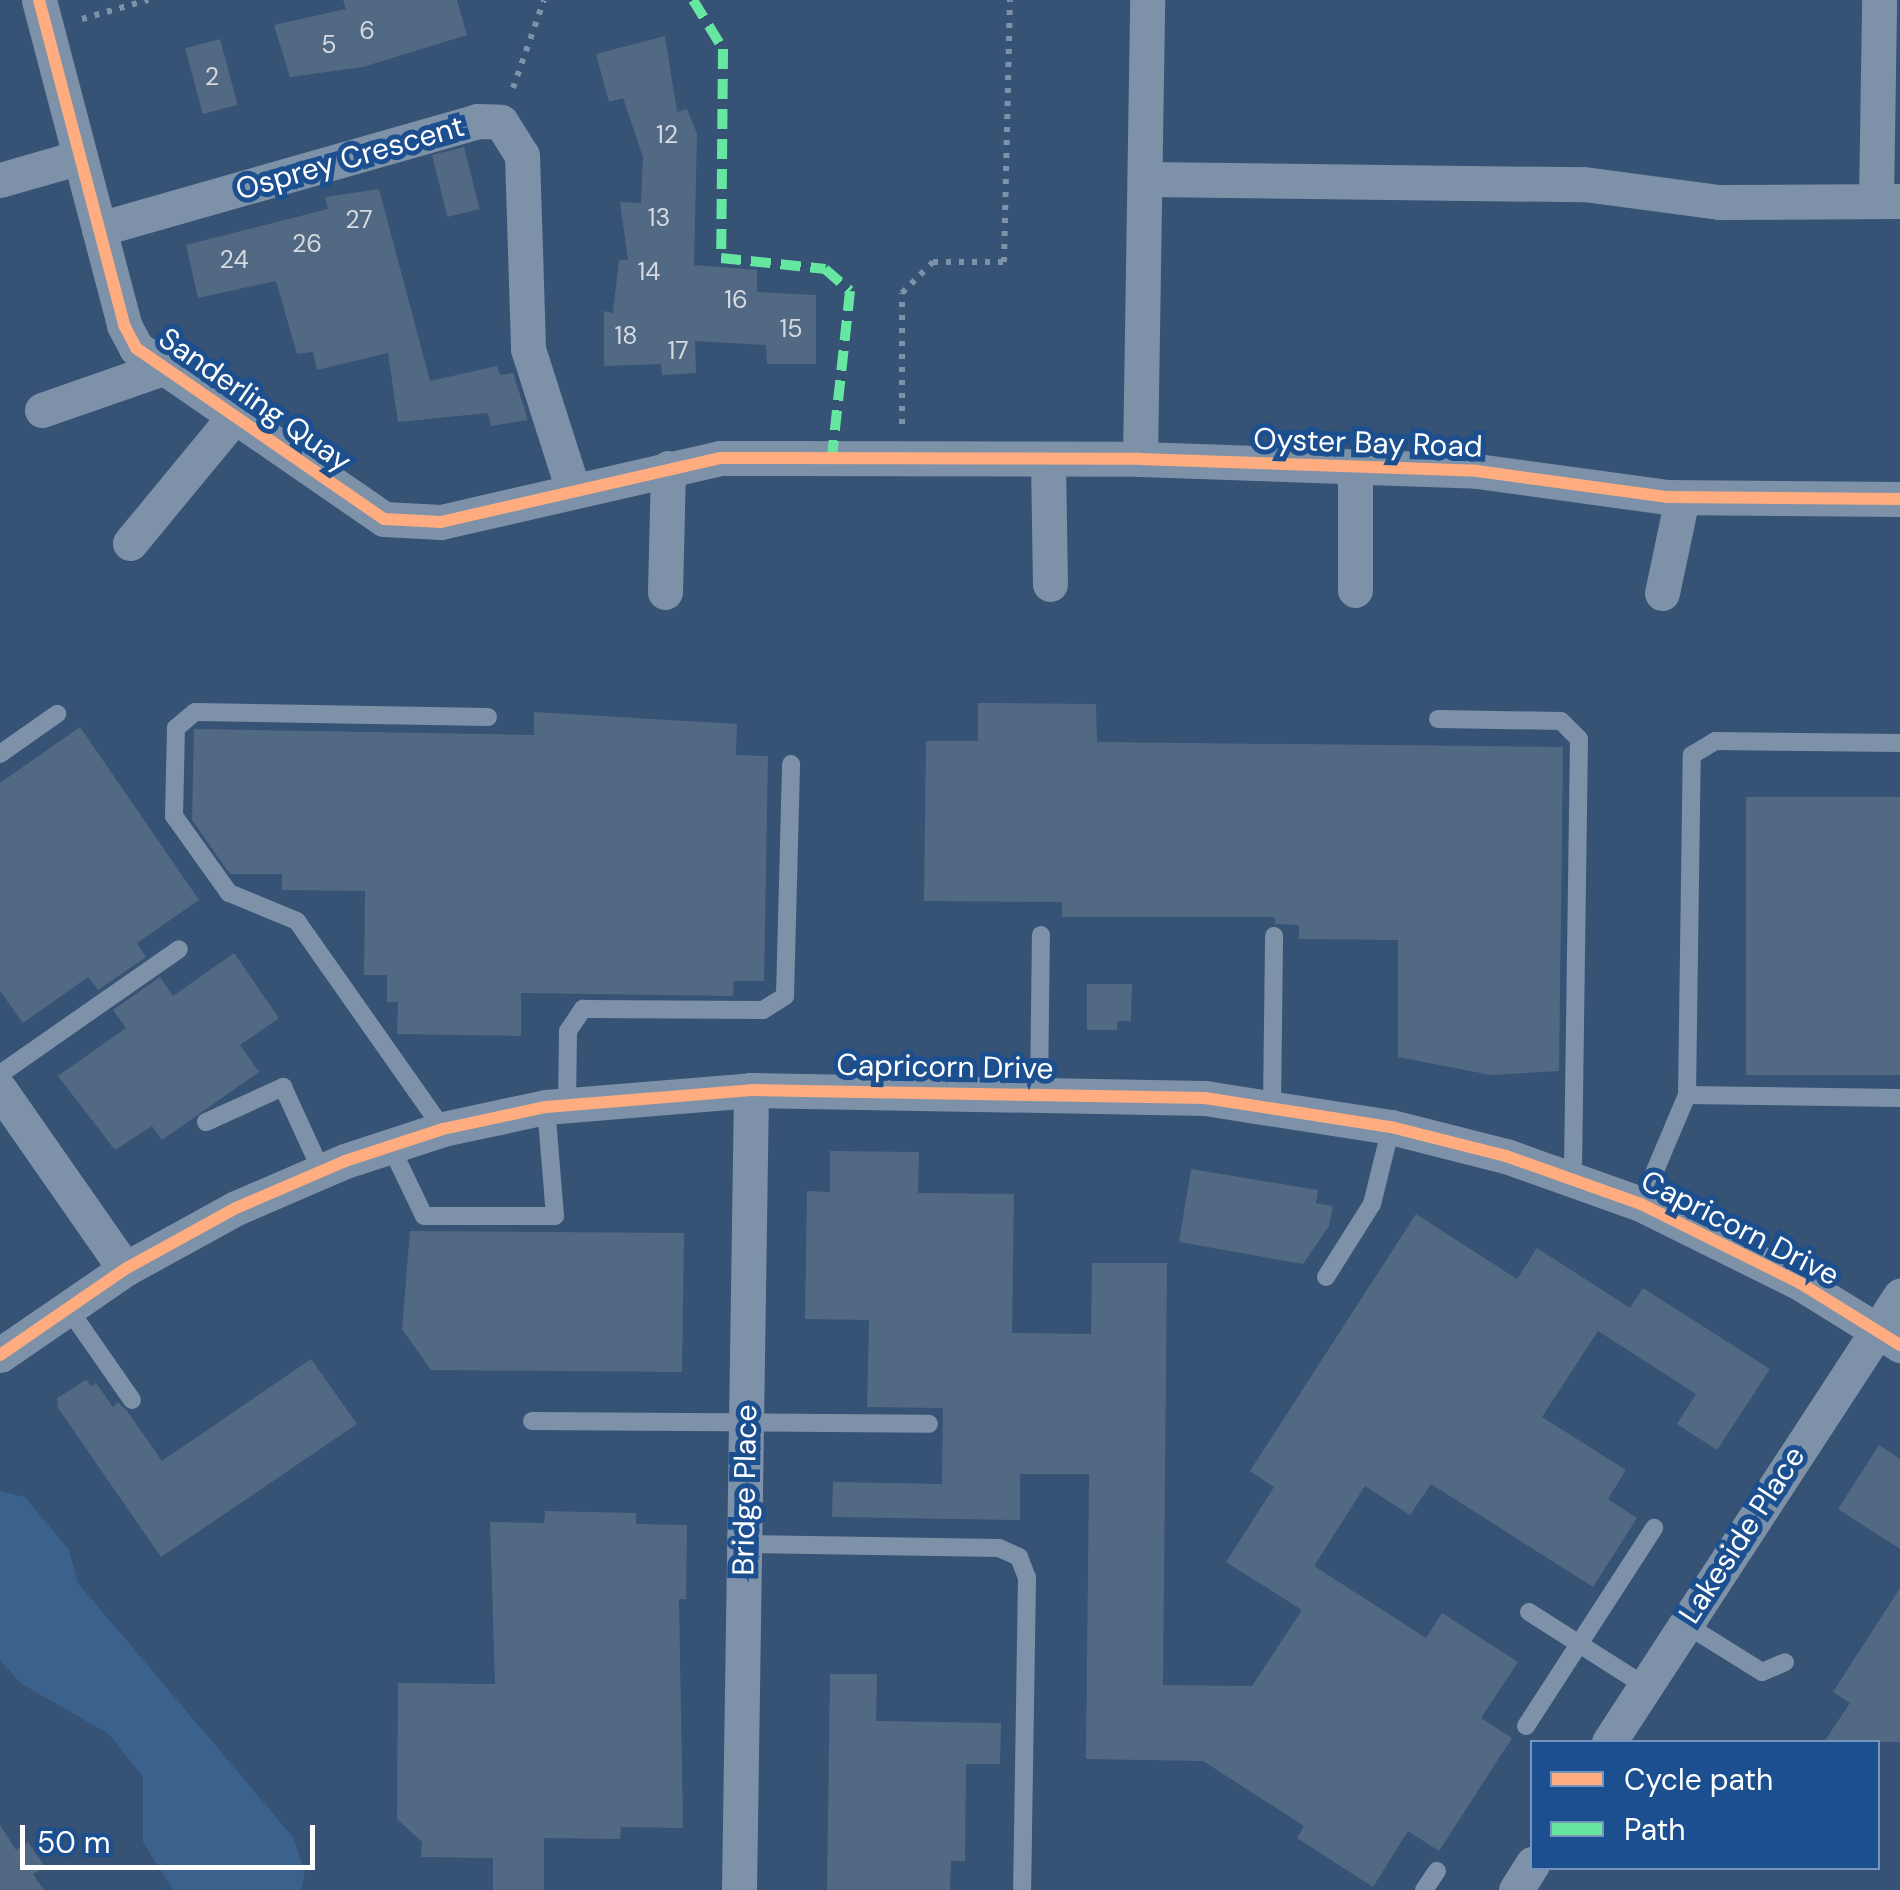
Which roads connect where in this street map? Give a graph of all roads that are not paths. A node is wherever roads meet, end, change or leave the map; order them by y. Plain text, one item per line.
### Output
1 (1148, 0) edge
2 (1879, 0) edge
3 (43, 15) edge
4 (80, 157) junction
5 (1146, 179) junction
6 (0, 180) edge
7 (1888, 201) edge
8 (100, 230) junction
9 (160, 370) junction
10 (42, 410) dead end
11 (233, 418) junction
12 (1048, 458) junction
13 (1140, 459) junction
14 (1355, 467) junction
15 (668, 468) junction
16 (574, 490) junction
17 (1682, 498) junction
18 (1900, 499) edge
19 (130, 543) dead end
20 (1050, 584) dead end
21 (1354, 590) dead end
22 (665, 592) dead end
23 (1662, 593) dead end
24 (56, 714) dead end
25 (488, 717) dead end
26 (1438, 719) dead end
27 (1900, 743) edge
28 (0, 754) edge
29 (791, 764) dead end
30 (1041, 936) dead end
31 (1274, 936) dead end
32 (179, 949) dead end
33 (0, 1074) edge
34 (0, 1090) edge
35 (751, 1090) junction
36 (1040, 1093) junction
37 (1687, 1096) junction
38 (1900, 1098) edge
39 (556, 1106) junction
40 (1272, 1106) junction
41 (206, 1122) dead end
42 (1392, 1127) junction
43 (443, 1130) junction
44 (391, 1147) junction
45 (321, 1170) junction
46 (1572, 1176) junction
47 (1641, 1204) junction
48 (125, 1268) junction
49 (1326, 1277) dead end
50 (1900, 1296) edge
51 (68, 1308) junction
52 (1888, 1337) edge
53 (0, 1355) edge
54 (132, 1400) dead end
55 (532, 1421) dead end
56 (746, 1423) junction
57 (928, 1424) dead end
58 (1654, 1528) dead end
59 (744, 1544) junction
60 (1530, 1612) dead end
61 (1685, 1624) junction
62 (1579, 1644) junction
63 (1786, 1662) dead end
64 (1645, 1686) junction
65 (1526, 1726) dead end
66 (1610, 1740) edge
67 (1530, 1867) edge
68 (1437, 1871) dead end
69 (738, 1890) edge
70 (1022, 1890) edge
71 (1424, 1890) edge
72 (1516, 1890) edge

1 - 5 street
2 - 7 street
3 - 4 street, Sanderling Quay
4 - 6 street
4 - 8 street, Sanderling Quay
5 - 7 street
5 - 13 street
8 - 9 street, Sanderling Quay
8 - 16 street, Osprey Crescent
9 - 10 street, Sanderling Quay
9 - 11 street, Sanderling Quay
11 - 16 street, Sanderling Quay
11 - 19 street, Sanderling Quay
12 - 13 street, Oyster Bay Road
12 - 15 street, Oyster Bay Road
12 - 20 street
13 - 14 street, Oyster Bay Road
14 - 17 street, Oyster Bay Road
14 - 21 street
15 - 16 street
15 - 22 street
17 - 18 street, Oyster Bay Road
17 - 23 street
24 - 28 lane
25 - 43 lane
26 - 46 lane
27 - 37 lane
29 - 39 lane
30 - 36 lane
31 - 40 lane
32 - 33 lane
34 - 48 street
35 - 36 street, Capricorn Drive
35 - 39 street, Capricorn Drive
35 - 56 street, Bridge Place
36 - 40 street, Capricorn Drive
37 - 38 lane
37 - 47 lane
39 - 43 street, Capricorn Drive
39 - 44 lane
40 - 42 street, Capricorn Drive
41 - 45 lane
42 - 46 street, Capricorn Drive
42 - 49 lane
43 - 44 street, Capricorn Drive
44 - 45 street, Capricorn Drive
45 - 48 street, Capricorn Drive
46 - 47 street, Capricorn Drive
47 - 52 street, Capricorn Drive
48 - 51 street, Capricorn Drive
50 - 52 street, Lakeside Place
51 - 53 street, Capricorn Drive
51 - 54 lane
52 - 61 street, Lakeside Place
55 - 56 lane
56 - 57 lane
56 - 59 street, Bridge Place
58 - 62 lane
59 - 69 street, Bridge Place
59 - 70 lane
60 - 62 lane
61 - 63 lane
61 - 64 street, Lakeside Place
62 - 64 lane
62 - 65 lane
64 - 66 street, Lakeside Place
67 - 72 street
68 - 71 lane

